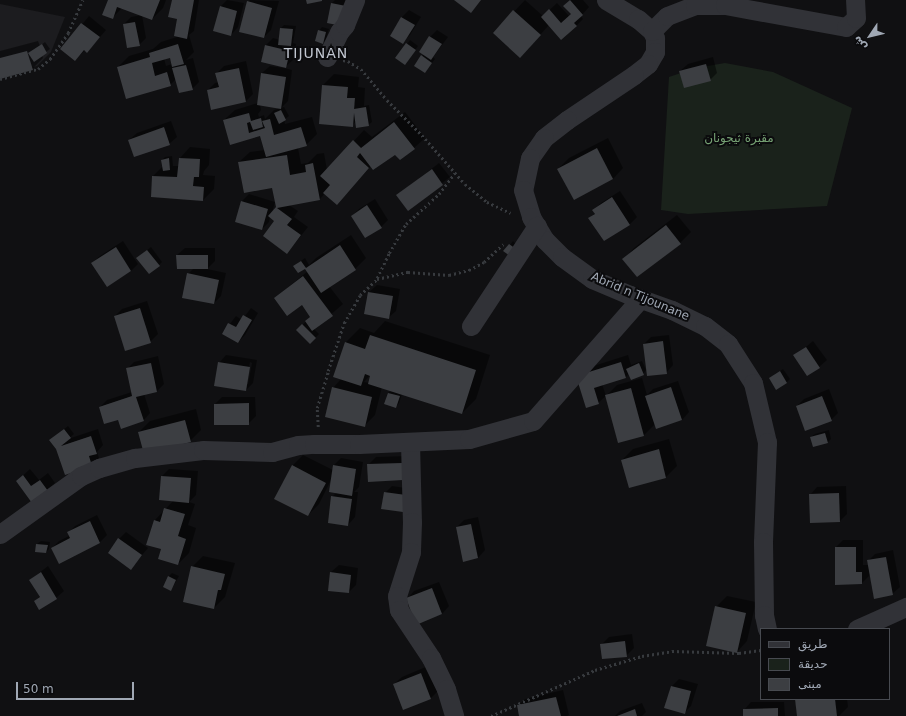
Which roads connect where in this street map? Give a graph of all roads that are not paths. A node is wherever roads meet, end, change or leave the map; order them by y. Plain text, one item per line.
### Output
1 (355, 0) edge
2 (606, 0) edge
3 (855, 0) edge
4 (652, 31) junction
5 (327, 57) road end
6 (534, 222) junction
7 (640, 299) junction
8 (471, 326) dead end
9 (410, 442) junction
10 (0, 534) edge
11 (906, 607) edge
12 (767, 628) edge
13 (859, 628) edge
14 (454, 716) edge

1 - 5 street
2 - 4 street
3 - 4 street
4 - 6 street, Abrid n Tijounane
6 - 7 street, Abrid n Tijounane
6 - 8 street
7 - 9 street
7 - 12 street, Abrid n Tijounane
9 - 10 street
9 - 14 street
11 - 13 street

